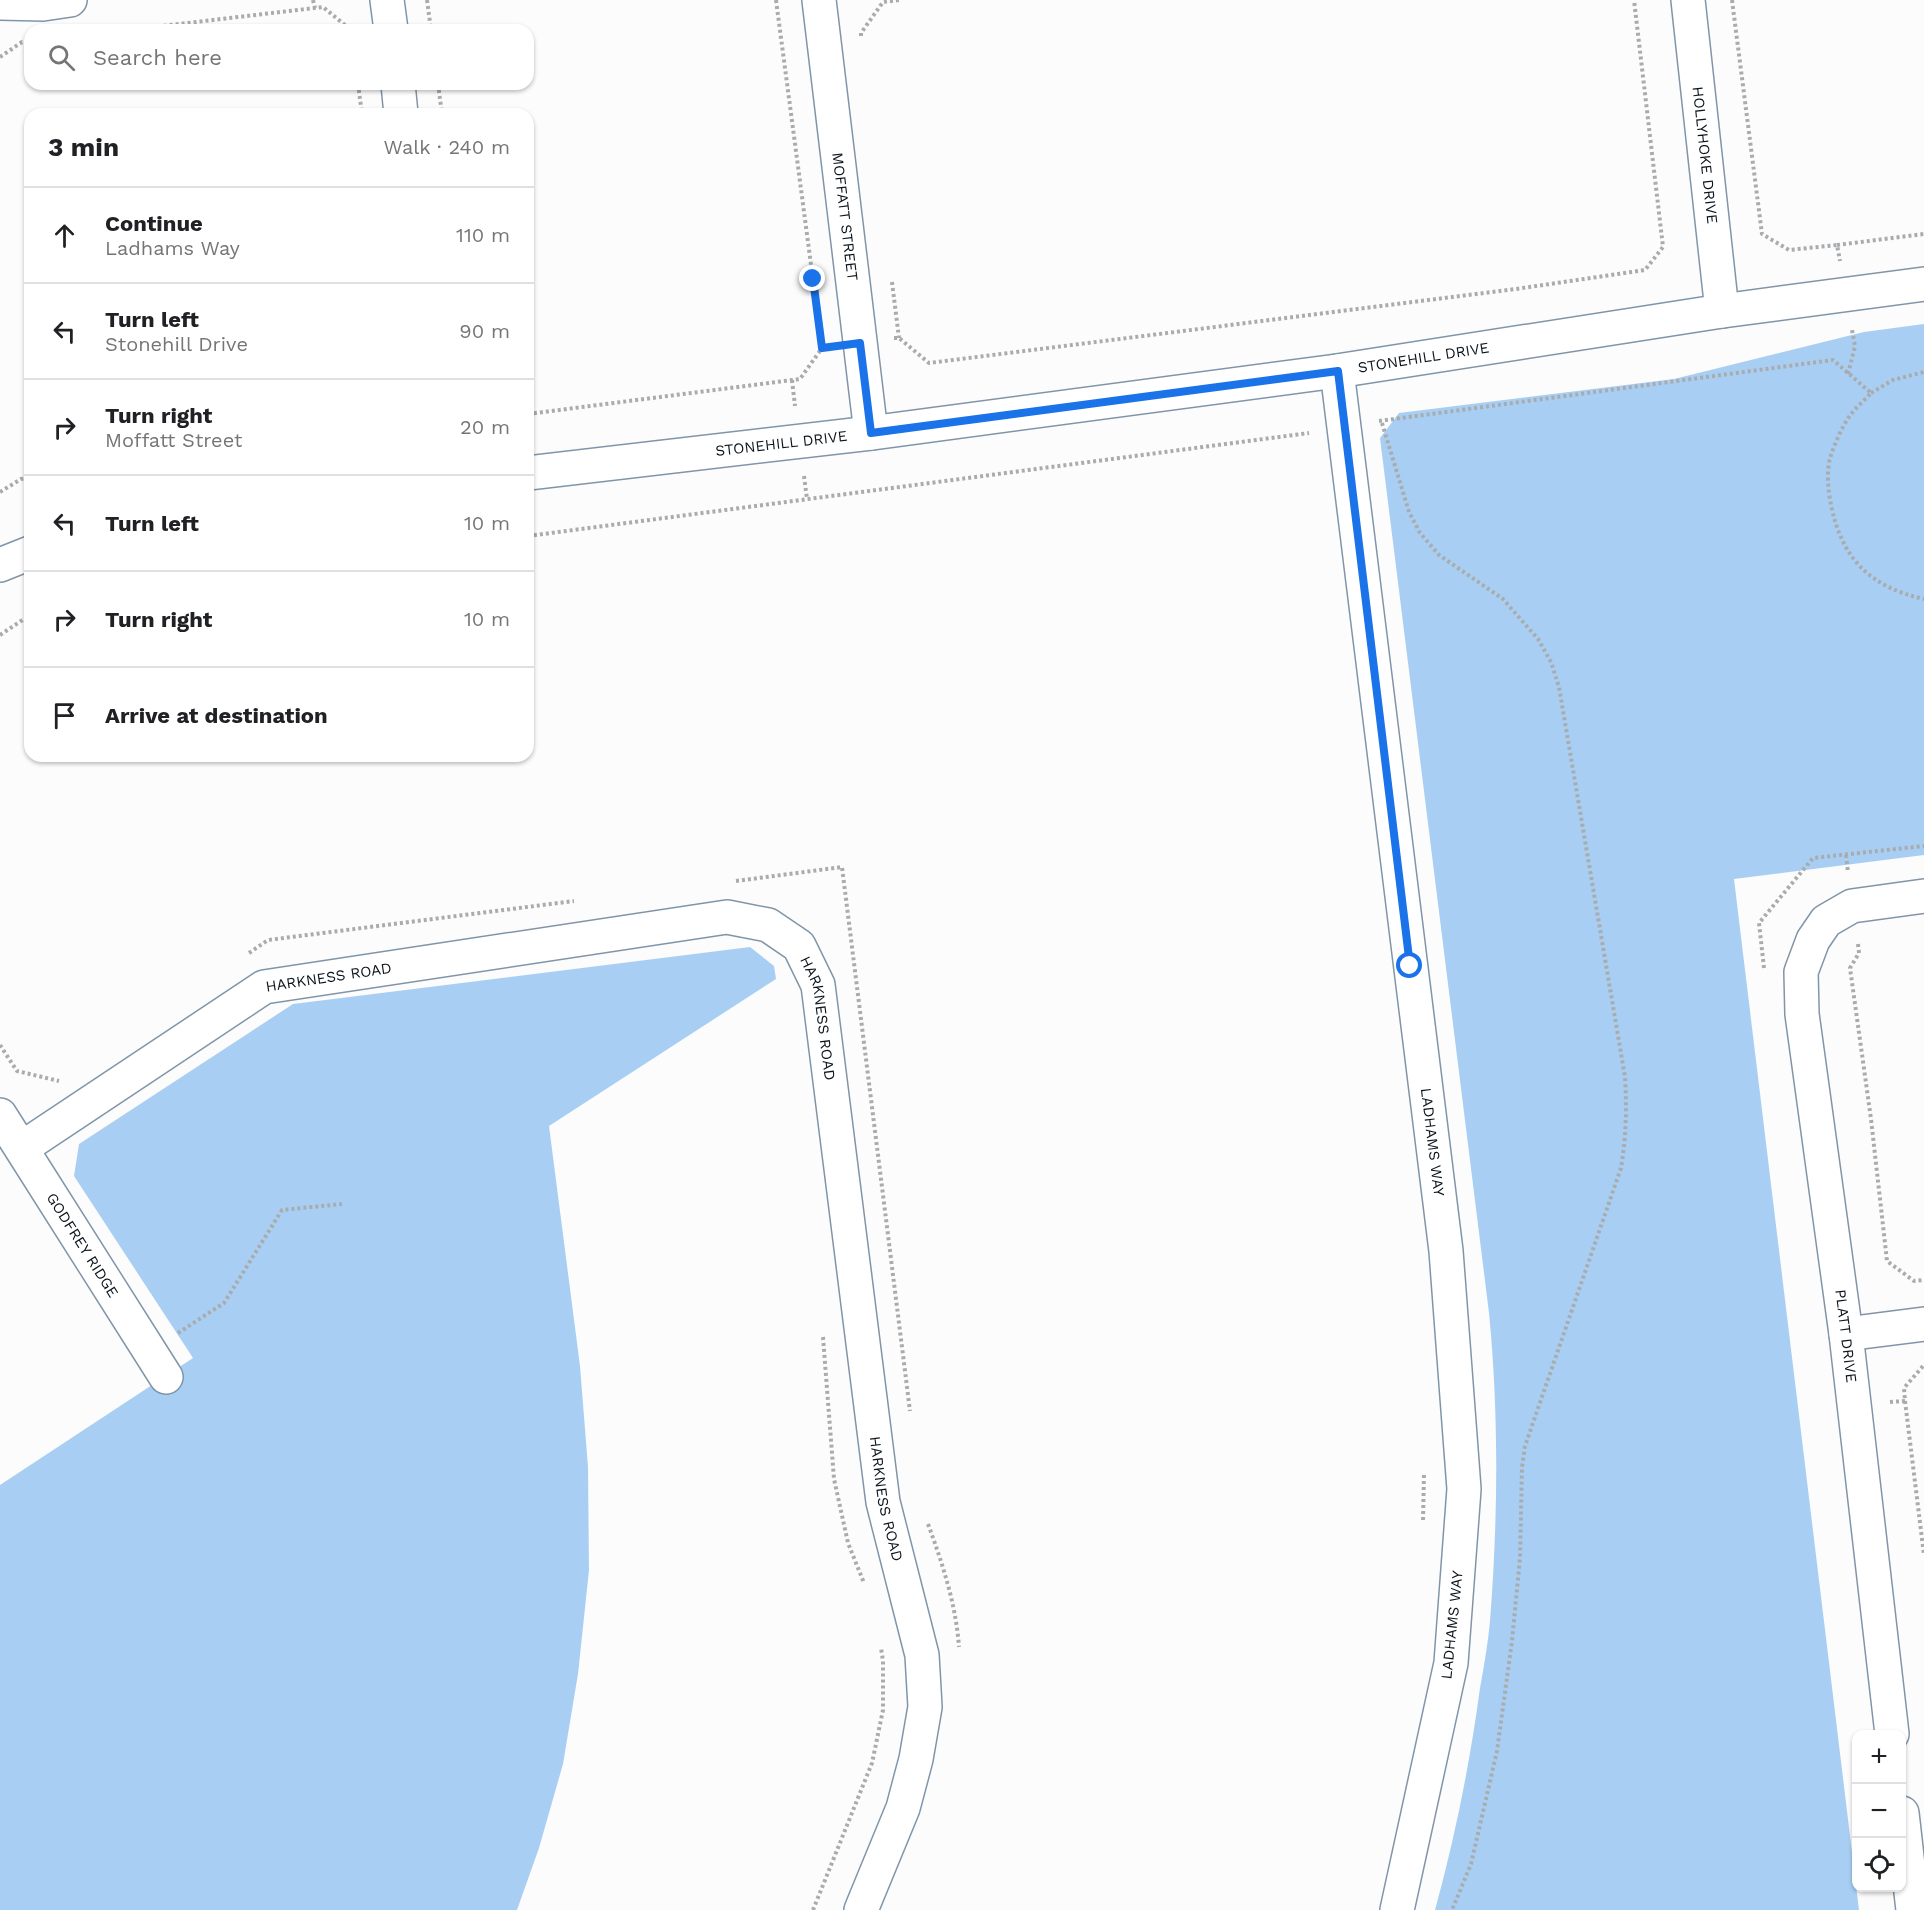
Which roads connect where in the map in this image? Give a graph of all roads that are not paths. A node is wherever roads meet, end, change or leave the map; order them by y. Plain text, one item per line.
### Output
1 (70, 0) edge
2 (387, 0) edge
3 (819, 0) edge
4 (1688, 0) edge
5 (0, 3) edge
6 (390, 24) edge
7 (399, 90) edge
8 (400, 108) edge
9 (1924, 284) edge
10 (1722, 310) junction
11 (1338, 371) junction
12 (871, 433) junction
13 (534, 472) edge
14 (24, 555) edge
15 (0, 565) edge
16 (1924, 896) edge
17 (0, 1115) edge
18 (22, 1148) junction
19 (1924, 1324) edge
20 (1846, 1334) junction
21 (158, 1364) road end
22 (1892, 1730) edge
23 (1905, 1838) edge
24 (861, 1910) edge
25 (1397, 1910) edge
26 (1913, 1910) edge

1 - 5 street
2 - 6 street
3 - 12 street, MOFFATT STREET
4 - 10 street, HOLLYHOKE DRIVE
7 - 8 street
9 - 10 street, STONEHILL DRIVE
10 - 11 street, STONEHILL DRIVE
11 - 12 street, STONEHILL DRIVE
11 - 25 street, LADHAMS WAY
12 - 13 street, STONEHILL DRIVE
14 - 15 street
16 - 20 street, PLATT DRIVE
17 - 18 street, GODFREY RIDGE
18 - 21 street, GODFREY RIDGE
18 - 24 street, HARKNESS ROAD
19 - 20 street
20 - 22 street, PLATT DRIVE
23 - 26 street

